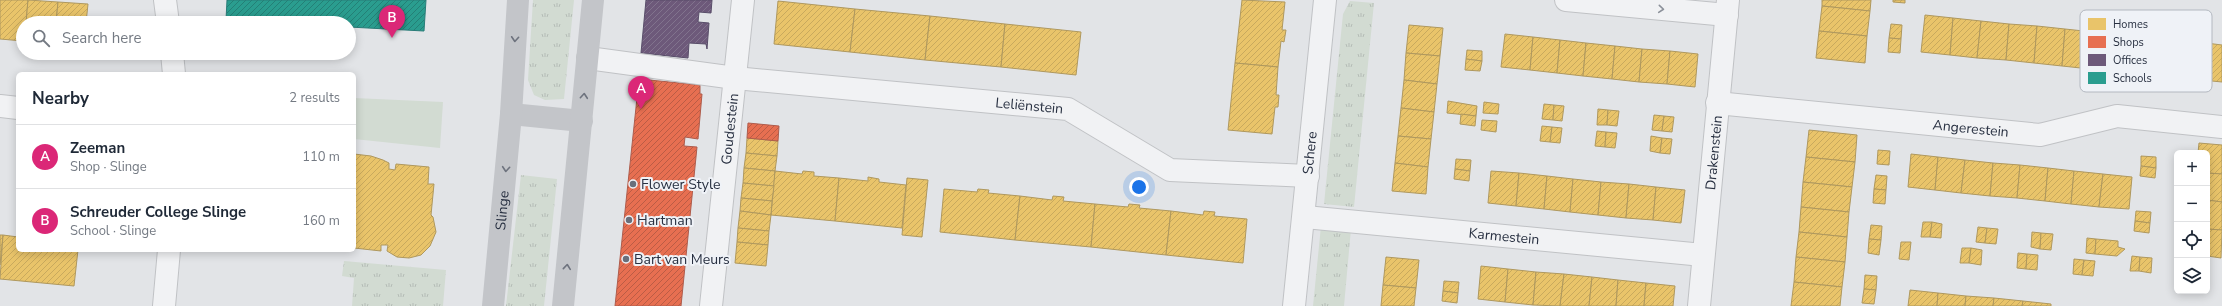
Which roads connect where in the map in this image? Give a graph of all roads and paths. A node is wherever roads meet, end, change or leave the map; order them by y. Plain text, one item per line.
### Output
1 (165, 0) edge
2 (518, 0) edge
3 (593, 0) edge
4 (743, 0) edge
5 (1325, 0) edge
6 (1566, 0) edge
7 (1728, 7) edge
8 (167, 16) edge
9 (588, 58) junction
10 (173, 60) edge
11 (174, 72) edge
12 (735, 78) junction
13 (1717, 103) junction
14 (0, 106) edge
15 (16, 108) edge
16 (511, 114) junction
17 (582, 121) junction
18 (2222, 127) edge
19 (1308, 176) junction
20 (1304, 217) junction
21 (169, 252) edge
22 (1703, 255) junction
23 (164, 306) edge
24 (494, 306) edge
25 (563, 306) edge
26 (711, 306) edge
27 (1294, 306) edge
28 (1699, 306) edge

1 - 8 street
2 -> 16 main road, Slinge
3 - 9 main road
4 - 12 street, Goudestein
5 - 19 street, Schere
6 -> 7 street
7 - 13 street, Drakenstein
9 - 12 street
17 -> 9 main road
10 - 11 street
12 - 19 street, Leliënstein
12 - 26 street, Goudestein
13 - 18 street, Angerestein
13 - 22 street, Drakenstein
14 - 15 street
16 - 17 main road
16 -> 24 main road, Slinge
25 -> 17 main road
19 - 20 street, Schere
20 - 22 street, Karmestein
20 - 27 street, Schere
21 - 23 street
22 - 28 street, Drakenstein

